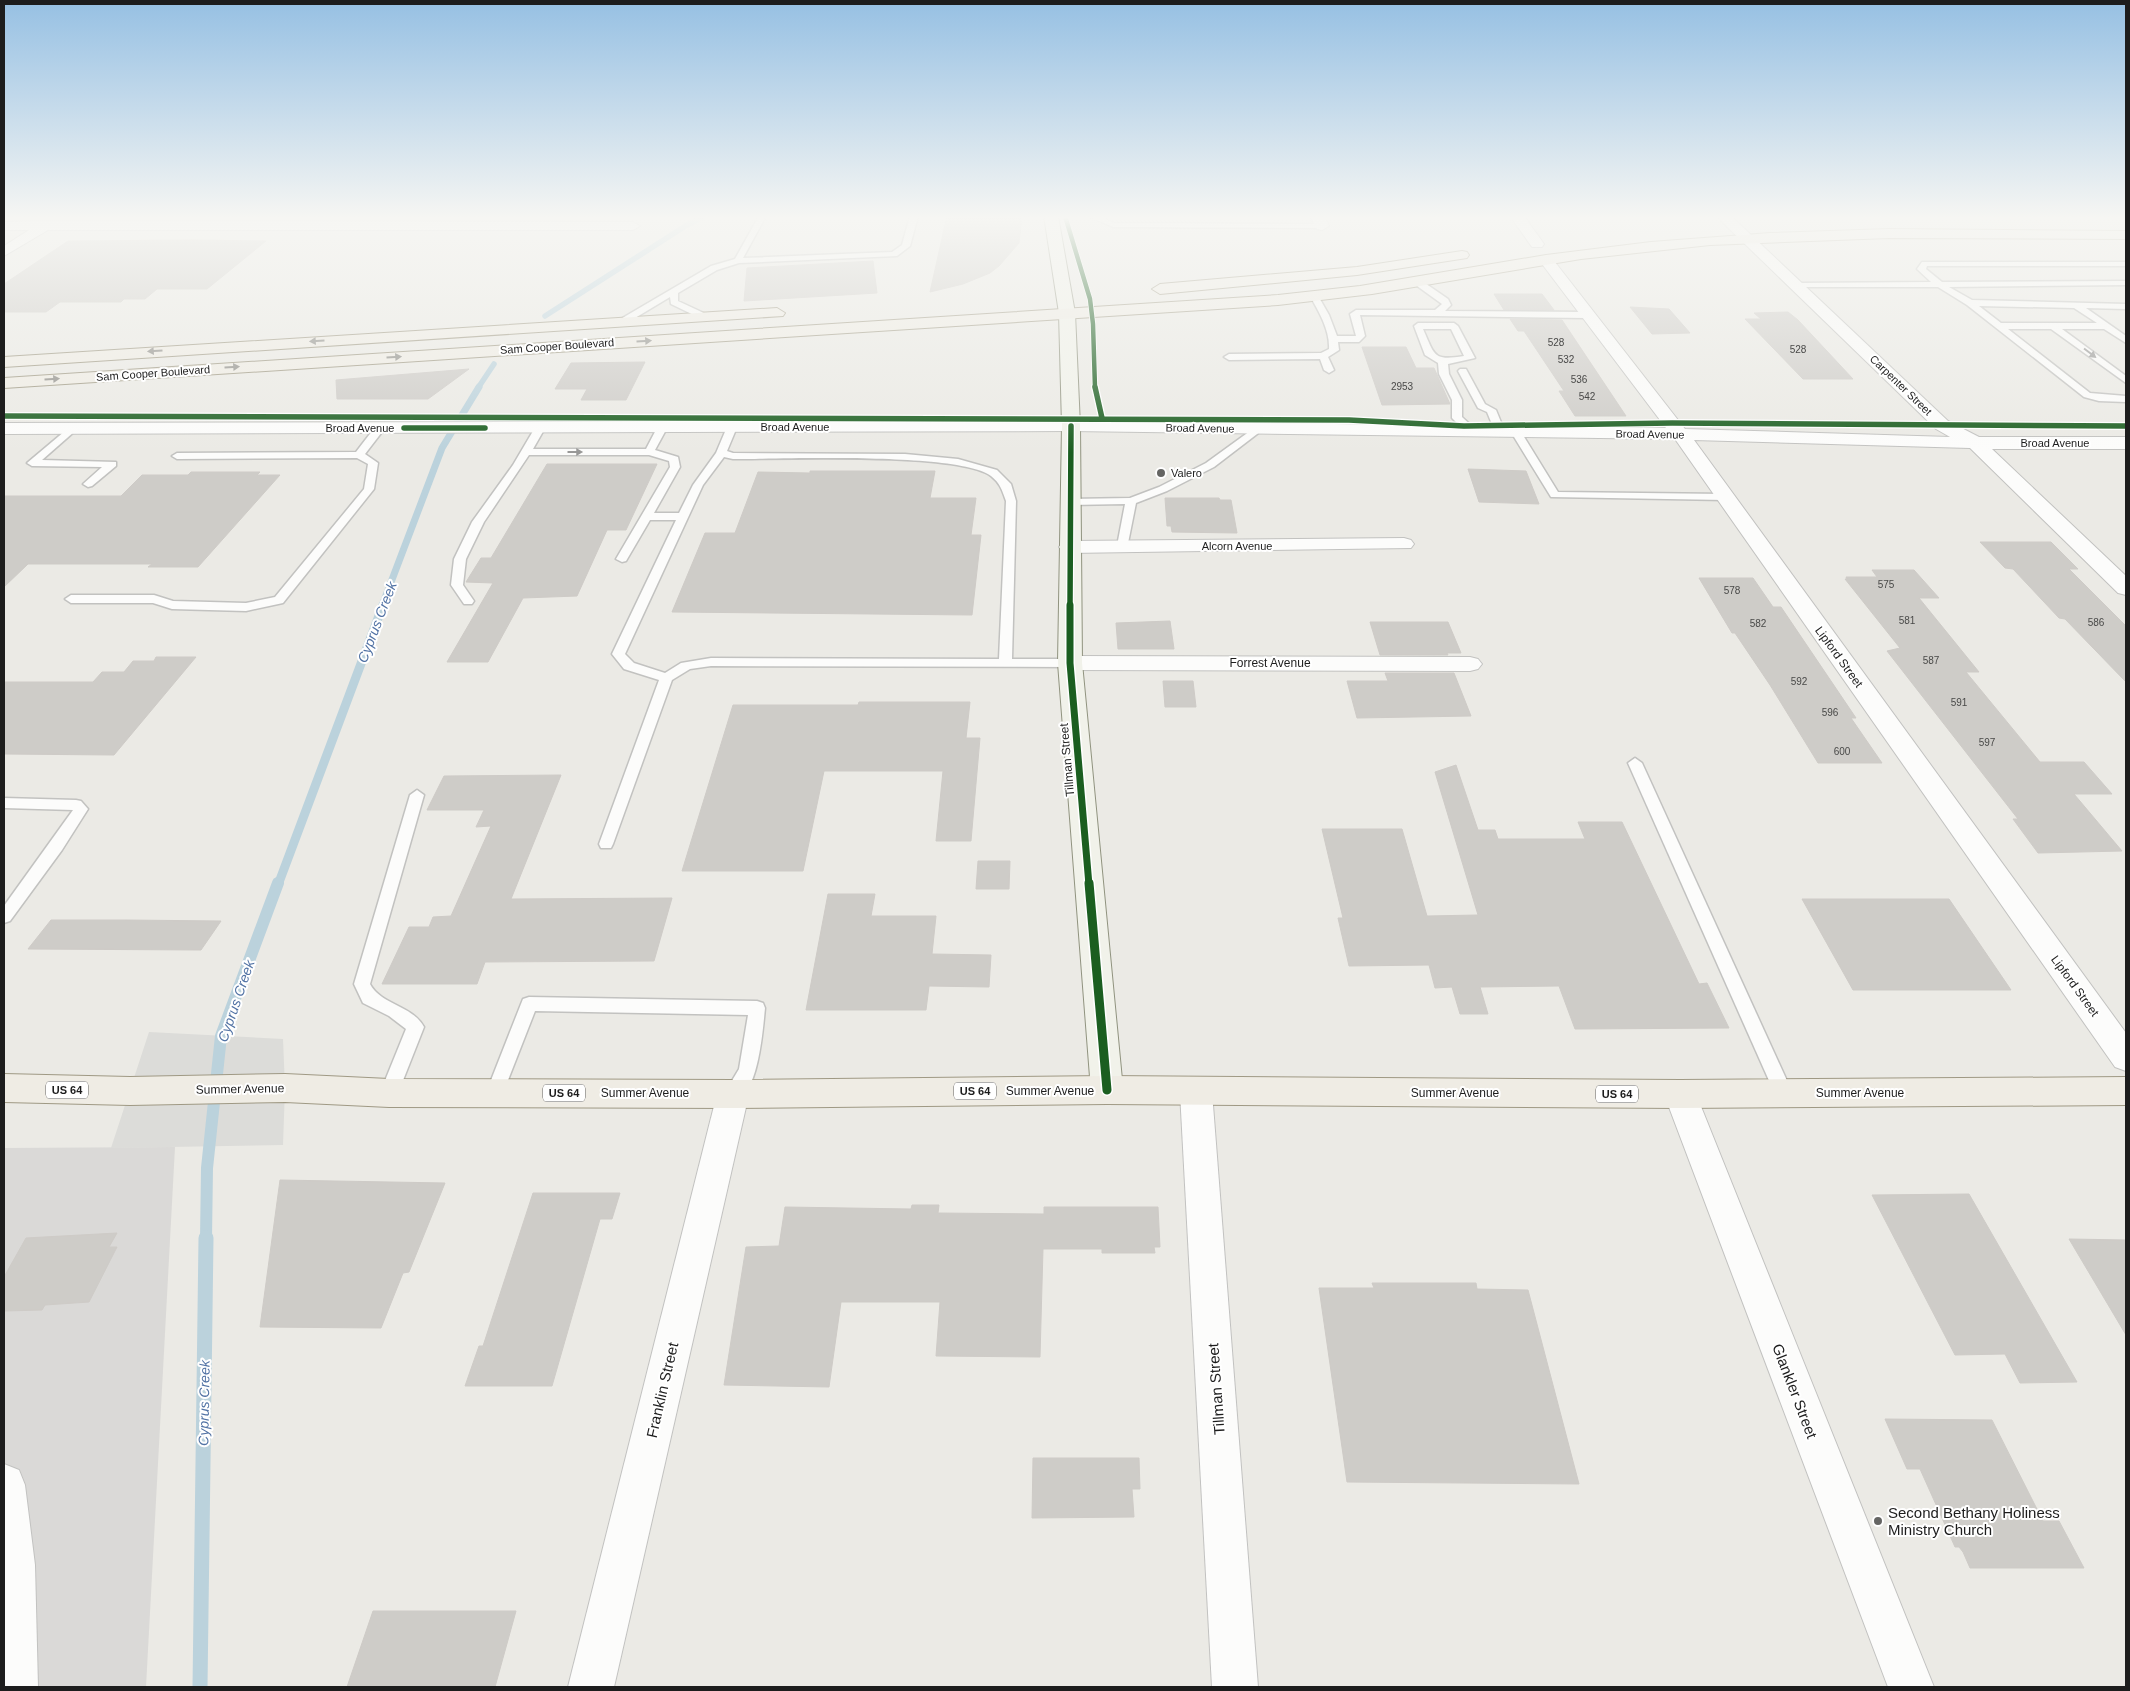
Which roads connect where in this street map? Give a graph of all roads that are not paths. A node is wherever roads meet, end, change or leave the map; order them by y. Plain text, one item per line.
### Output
1 (669, 295) edge
2 (674, 295) edge
3 (1071, 295) edge
4 (1322, 295) edge
5 (1436, 295) edge
6 (1572, 295) edge
7 (1806, 295) edge
8 (1957, 295) edge
9 (1057, 296) joint
10 (1314, 296) junction
11 (1970, 303) junction
12 (2076, 305) junction
13 (2126, 306) edge
14 (795, 312) dead end
15 (1067, 313) junction
16 (1436, 313) junction
17 (1587, 315) junction
18 (705, 317) junction
19 (622, 322) junction
20 (1999, 326) junction
21 (2053, 326) junction
22 (2107, 326) junction
23 (1334, 339) junction
24 (2126, 340) edge
25 (1323, 356) junction
26 (1229, 357) dead end
27 (4, 362) edge
28 (1443, 362) junction
29 (1329, 370) dead end
30 (1463, 371) dead end
31 (2126, 380) edge
32 (4, 383) edge
33 (2126, 398) edge
34 (1071, 426) junction
35 (732, 427) junction
36 (380, 428) junction
37 (540, 428) junction
38 (662, 428) junction
39 (4, 429) edge
40 (71, 429) junction
41 (1257, 429) junction
42 (1471, 431) junction
43 (1508, 432) junction
44 (1680, 434) junction
45 (1975, 443) junction
46 (2126, 443) edge
47 (526, 452) junction
48 (649, 452) junction
49 (721, 452) junction
50 (359, 454) junction
51 (177, 456) dead end
52 (88, 484) dead end
53 (1725, 497) junction
54 (1131, 501) junction
55 (1070, 502) junction
56 (647, 516) junction
57 (683, 516) junction
58 (1404, 544) dead end
59 (1124, 546) junction
60 (1069, 547) junction
61 (622, 559) dead end
62 (2126, 588) edge
63 (70, 599) dead end
64 (468, 601) dead end
65 (1005, 663) junction
66 (1070, 663) junction
67 (1470, 664) dead end
68 (666, 678) junction
69 (1634, 763) dead end
70 (417, 795) dead end
71 (4, 803) edge
72 (606, 844) dead end
73 (4, 917) edge
74 (2126, 1058) edge
75 (4, 1088) edge
76 (1107, 1090) junction
77 (2126, 1091) edge
78 (1196, 1092) junction
79 (389, 1093) junction
80 (495, 1093) junction
81 (733, 1094) junction
82 (1680, 1094) junction
83 (1784, 1094) junction
84 (5, 1504) edge
85 (15, 1687) edge
86 (591, 1687) edge
87 (1235, 1687) edge
88 (1911, 1687) edge

1 - 19 lane
2 - 18 lane
3 - 9 main road
4 - 10 main road, Sam Cooper Boulevard
5 - 16 lane
6 - 17 street, Lipford Street
7 - 45 street, Carpenter Street
8 - 11 lane
9 - 15 main road, Tillman Street
10 - 15 main road, Sam Cooper Boulevard
10 - 23 lane
11 - 12 lane
11 - 20 lane
12 - 13 lane
12 - 22 lane
14 - 18 main road, Sam Cooper Boulevard
32 -> 15 main road, Sam Cooper Boulevard
15 - 34 main road, Tillman Street
16 - 17 lane
16 - 23 lane
17 - 44 street, Lipford Street
18 - 19 main road, Sam Cooper Boulevard
19 -> 27 main road, Sam Cooper Boulevard
20 - 21 lane
20 - 33 lane
21 - 22 lane
21 -> 31 lane
22 - 24 lane
23 - 25 lane
25 - 26 lane
25 - 29 lane
28 - 28 lane
28 - 42 lane
30 - 43 lane
34 - 35 street, Broad Avenue
34 - 41 street, Broad Avenue
34 - 55 main road, Tillman Street
35 - 38 street, Broad Avenue
35 - 49 lane
36 - 37 street, Broad Avenue
36 - 40 street, Broad Avenue
36 - 50 lane
37 - 38 street, Broad Avenue
37 - 47 lane
38 - 48 lane
39 - 40 street, Broad Avenue
40 - 52 lane
41 - 42 street, Broad Avenue
41 - 54 lane
42 - 43 street, Broad Avenue
43 - 44 street, Broad Avenue
43 - 53 lane
44 - 45 street, Broad Avenue
44 - 53 street, Lipford Street
45 - 46 street, Broad Avenue
45 - 62 street, Carpenter Street
47 -> 48 lane
47 - 64 lane
48 - 56 lane
49 - 57 lane
49 - 65 lane
50 - 51 lane
50 - 63 lane
53 - 74 street, Lipford Street
54 - 55 lane
54 - 59 lane
55 - 60 main road, Tillman Street
56 - 57 lane
56 - 61 lane
57 - 68 lane
58 - 59 street, Alcorn Avenue
59 - 60 street, Alcorn Avenue
60 - 66 main road, Tillman Street
65 - 66 lane
65 - 68 lane
66 - 67 street, Forrest Avenue
66 - 76 main road, Tillman Street
68 - 72 lane
69 - 83 lane
70 - 79 lane
71 - 73 lane
75 - 79 main road, Summer Avenue / US 64
76 - 78 main road, Summer Avenue / US 64
76 - 81 main road, Summer Avenue / US 64
77 - 83 main road, Summer Avenue / US 64
78 - 82 main road, Summer Avenue / US 64
78 - 87 street, Tillman Street
79 - 80 main road, Summer Avenue / US 64
80 - 81 main road, Summer Avenue / US 64
80 - 81 lane
81 - 86 street, Franklin Street
82 - 83 main road, Summer Avenue / US 64
82 - 88 street, Glankler Street
84 - 85 street

